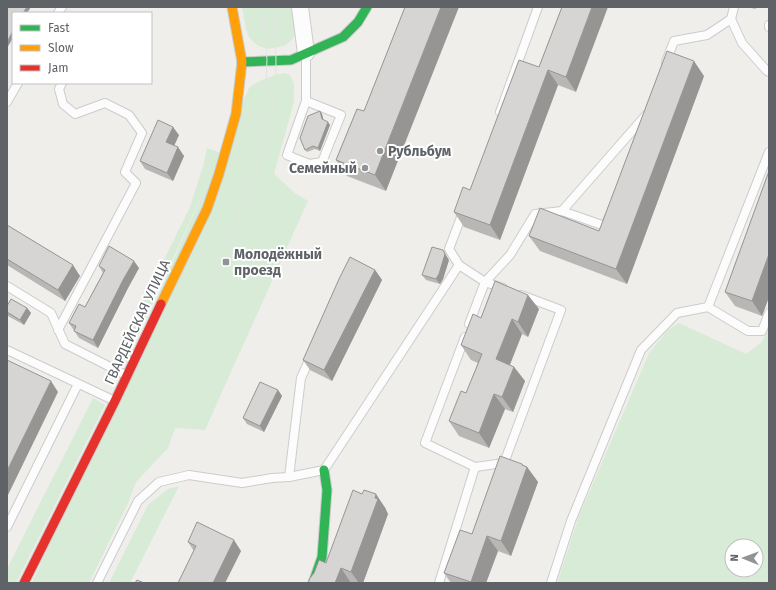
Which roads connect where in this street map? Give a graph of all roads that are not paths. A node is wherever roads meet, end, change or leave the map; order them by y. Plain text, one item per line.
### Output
1 (300, 7) edge
2 (367, 7) edge
3 (538, 7) edge
4 (734, 7) edge
5 (230, 9) edge
6 (731, 19) junction
7 (306, 53) junction
8 (242, 62) junction
9 (663, 71) edge
10 (769, 72) edge
11 (17, 84) edge
12 (62, 84) edge
13 (306, 101) junction
14 (7, 102) edge
15 (497, 118) edge
16 (638, 137) edge
17 (769, 152) edge
18 (465, 207) edge
19 (562, 210) junction
20 (611, 211) edge
21 (459, 265) junction
22 (485, 282) junction
23 (7, 286) edge
24 (708, 307) junction
25 (769, 313) edge
26 (58, 330) junction
27 (7, 350) edge
28 (313, 351) edge
29 (127, 376) junction
30 (78, 384) junction
31 (115, 402) junction
32 (476, 467) junction
33 (324, 470) junction
34 (289, 477) junction
35 (7, 527) edge
36 (24, 583) edge
37 (97, 583) edge
38 (313, 583) edge
39 (439, 583) edge
40 (551, 583) edge

1 - 7 street
2 - 7 street
3 - 15 lane
4 - 6 lane
5 - 8 street, ГВАРДЕЙСКАЯ УЛИЦА
6 - 9 lane
6 - 10 lane
7 - 8 street
7 - 13 lane
8 - 29 street, ГВАРДЕЙСКАЯ УЛИЦА
11 - 14 lane
12 - 26 lane
13 - 13 lane
16 - 19 lane
17 - 24 lane
18 - 21 lane
19 - 20 lane
19 - 22 lane
21 - 22 lane
21 - 33 lane
22 - 32 lane
22 - 32 lane
23 - 26 lane
24 - 25 lane
24 - 40 lane
26 - 29 lane
27 - 30 lane
28 - 34 lane
29 - 31 street, ГВАРДЕЙСКАЯ УЛИЦА
30 - 31 lane
30 - 35 lane
31 - 36 street, ГВАРДЕЙСКАЯ УЛИЦА
32 - 39 lane
33 - 34 lane
33 - 38 street
34 - 37 lane

